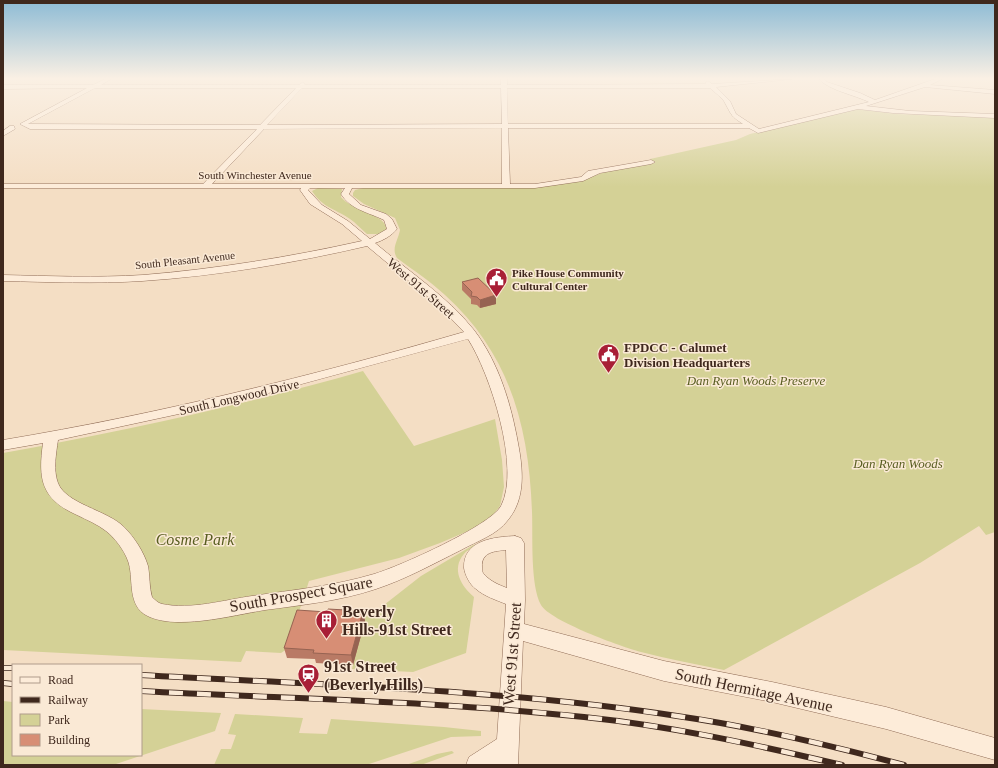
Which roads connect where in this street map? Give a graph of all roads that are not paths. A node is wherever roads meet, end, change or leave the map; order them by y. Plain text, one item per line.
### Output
1 (40, 115) edge
2 (273, 115) edge
3 (505, 115) edge
4 (734, 115) edge
5 (825, 115) edge
6 (965, 115) edge
7 (995, 116) edge
8 (505, 126) junction
9 (751, 126) junction
10 (3, 127) edge
11 (262, 127) junction
12 (3, 134) edge
13 (651, 162) dead end
14 (3, 186) edge
15 (205, 186) junction
16 (308, 186) junction
17 (350, 186) junction
18 (506, 186) junction
19 (367, 242) junction
20 (3, 278) edge
21 (471, 334) junction
22 (51, 438) junction
23 (3, 446) edge
24 (490, 528) joint
25 (516, 600) junction
26 (514, 630) junction
27 (995, 749) edge
28 (507, 755) edge
29 (477, 765) edge

1 - 11 street
2 - 11 street
3 - 8 street
4 - 9 street
5 - 9 street
6 - 7 street
8 - 9 street
8 - 11 street
8 - 18 street
10 - 12 street
11 - 15 street
13 - 18 street
14 - 15 street, South Winchester Avenue
15 - 16 street, South Winchester Avenue
16 - 17 street, South Winchester Avenue
16 - 19 street, West 91st Street
17 - 18 street, South Winchester Avenue
17 - 19 street, South Pleasant Avenue
19 - 20 street, South Pleasant Avenue
19 - 21 street, West 91st Street
21 - 22 street, South Longwood Drive
21 - 24 street, West 91st Street
22 - 23 street, South Longwood Drive
22 - 24 street, South Prospect Square
25 - 25 street, West 91st Street
25 - 26 street, West 91st Street
26 - 27 street, South Hermitage Avenue
26 - 28 street, West 91st Street
28 - 29 street

